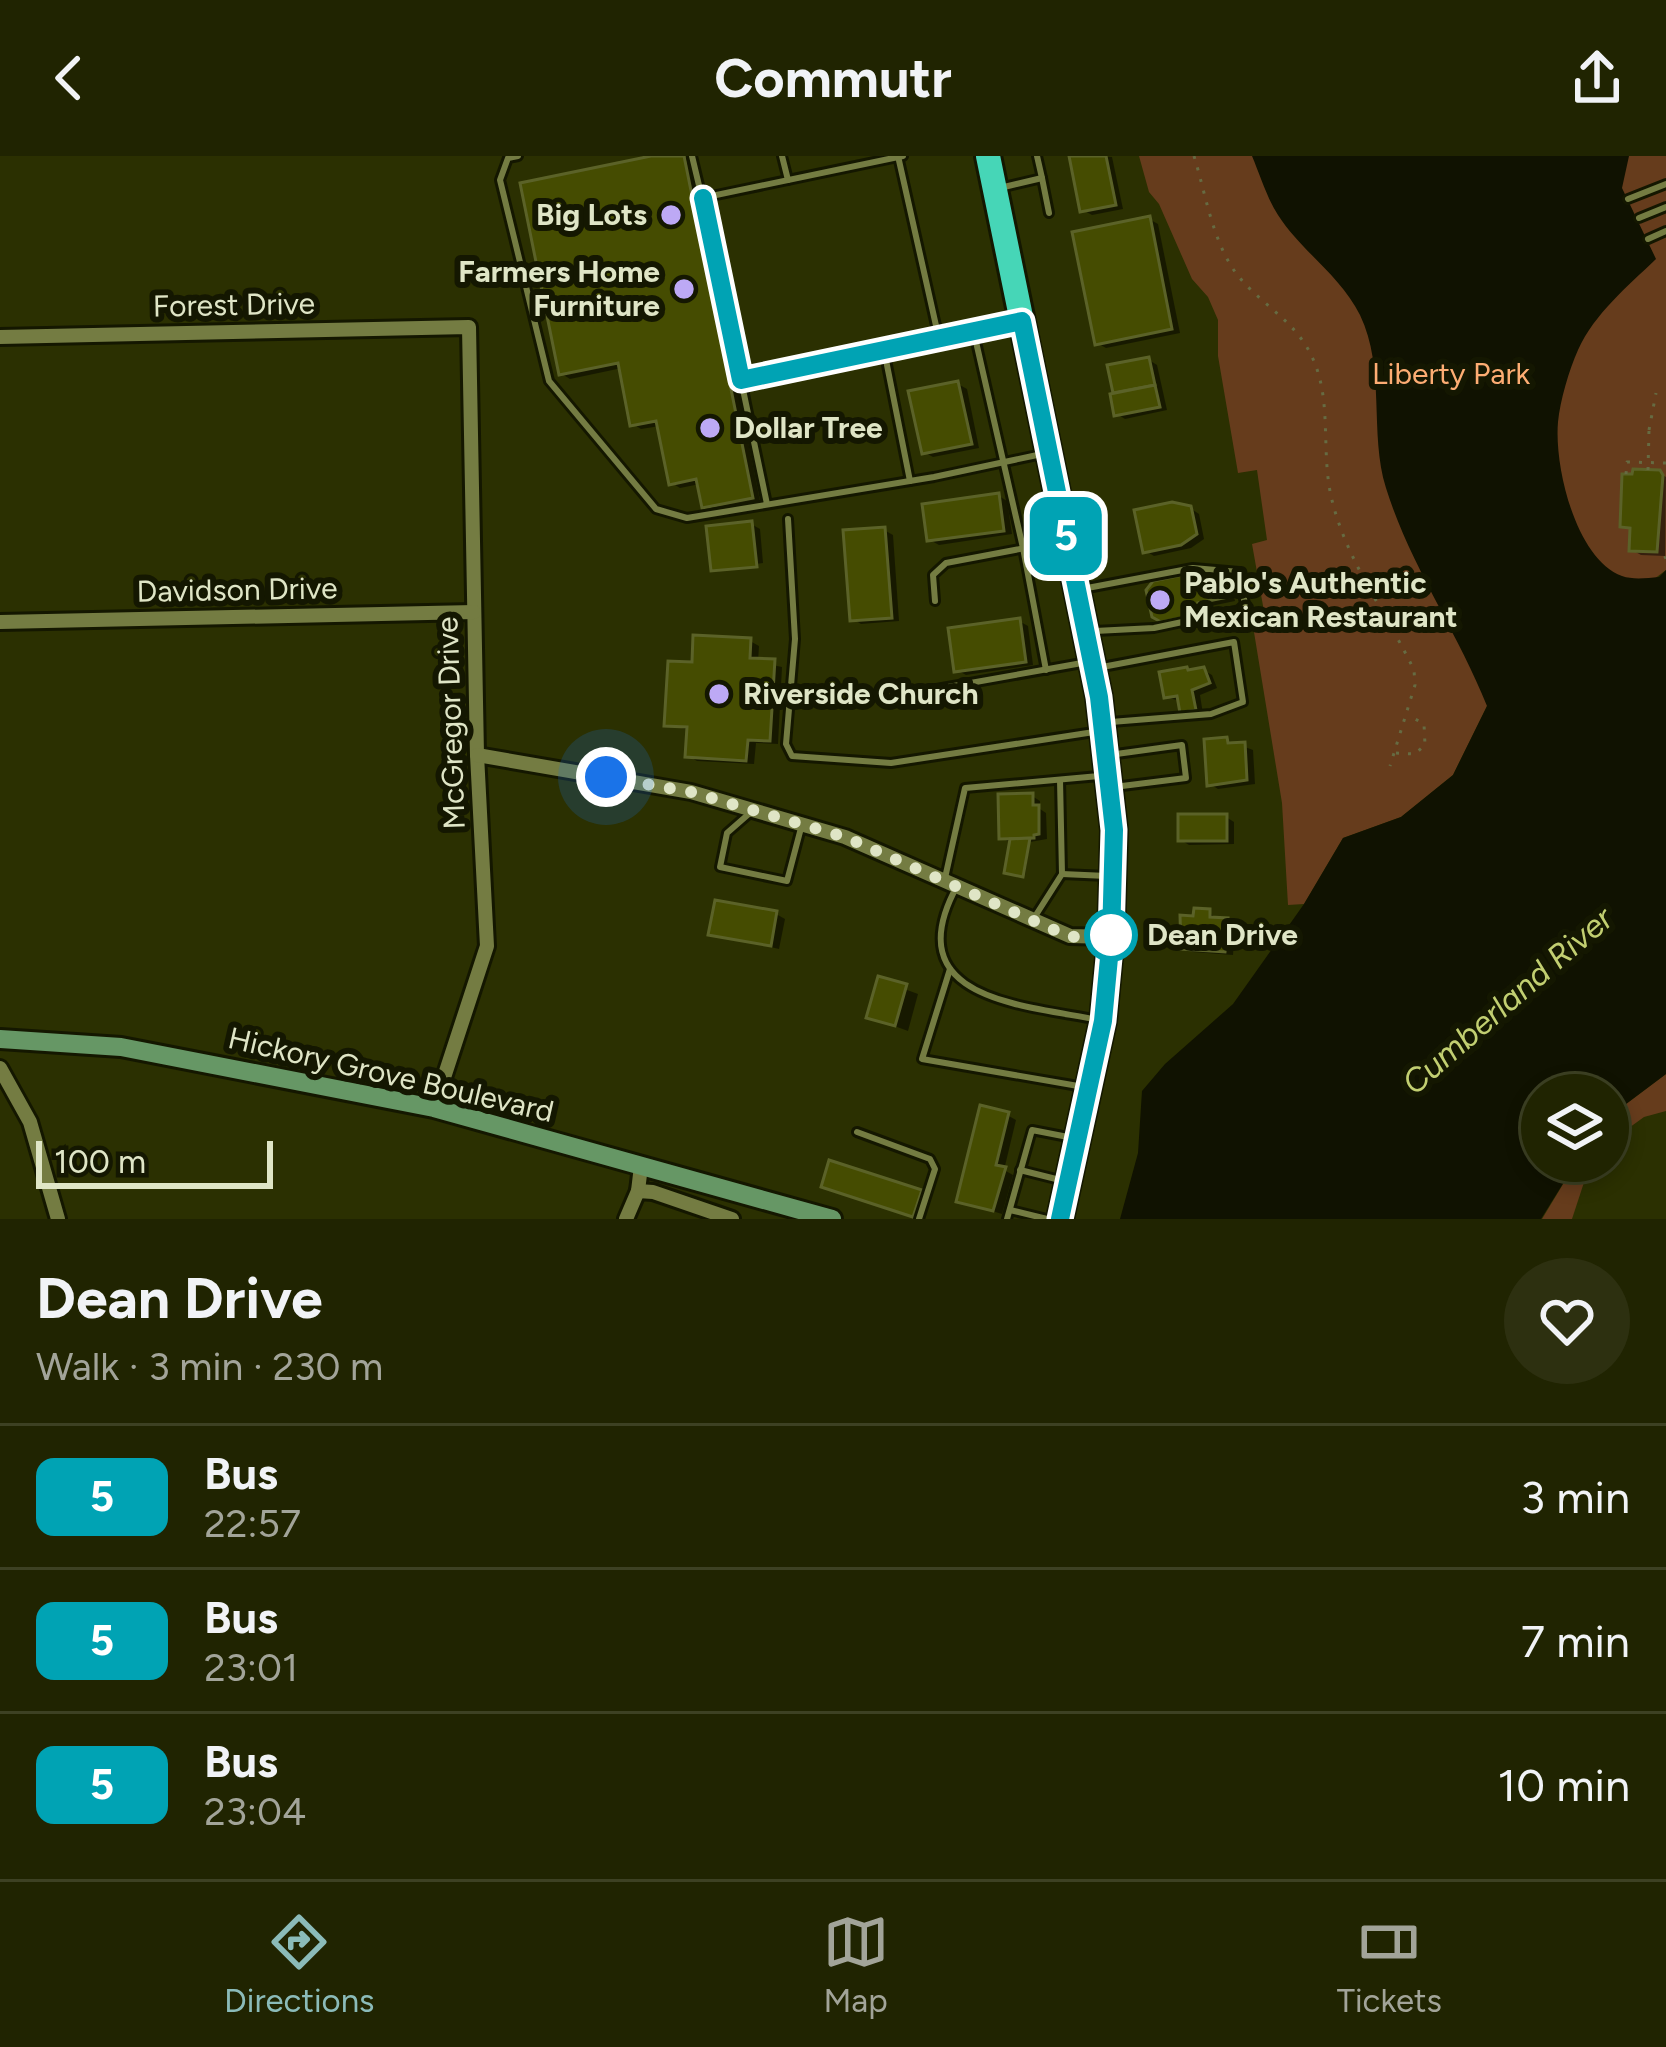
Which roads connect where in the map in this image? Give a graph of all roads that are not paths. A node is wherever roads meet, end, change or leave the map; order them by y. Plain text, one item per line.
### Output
1 (518, 156) edge
2 (692, 156) edge
3 (782, 156) edge
4 (900, 156) edge
5 (988, 156) edge
6 (1037, 156) edge
7 (1042, 178) junction
8 (788, 180) junction
9 (1666, 184) edge
10 (994, 189) junction
11 (703, 198) junction
12 (1628, 199) dead end
13 (1666, 207) edge
14 (1049, 213) dead end
15 (1639, 218) dead end
16 (1666, 231) edge
17 (1648, 238) dead end
18 (1022, 321) junction
19 (469, 327) joint
20 (974, 332) junction
21 (0, 337) edge
22 (939, 339) junction
23 (884, 350) junction
24 (741, 380) junction
25 (1048, 452) junction
26 (1003, 461) junction
27 (910, 481) junction
28 (767, 504) junction
29 (788, 519) dead end
30 (1067, 540) junction
31 (1023, 548) junction
32 (1077, 590) junction
33 (935, 601) dead end
34 (474, 612) junction
35 (0, 622) edge
36 (1086, 632) junction
37 (1093, 665) junction
38 (1046, 670) junction
39 (931, 690) dead end
40 (1106, 754) junction
41 (477, 755) junction
42 (1060, 780) junction
43 (753, 810) junction
44 (802, 824) junction
45 (1062, 874) junction
46 (1113, 876) junction
47 (951, 884) junction
48 (1033, 920) junction
49 (1111, 937) junction
50 (950, 969) junction
51 (1103, 1021) junction
52 (0, 1039) edge
53 (0, 1068) edge
54 (1088, 1088) junction
55 (434, 1108) junction
56 (857, 1132) dead end
57 (1076, 1139) junction
58 (640, 1166) junction
59 (1020, 1171) junction
60 (1067, 1181) junction
61 (638, 1192) junction
62 (1008, 1215) edge
63 (58, 1219) edge
64 (626, 1219) edge
65 (732, 1219) edge
66 (832, 1219) edge
67 (920, 1219) edge
68 (1047, 1219) edge
69 (1060, 1219) edge

1 - 28 lane
2 - 11 lane
3 - 8 lane
4 - 8 lane
4 - 22 lane
5 - 10 highway
6 - 7 lane
7 - 10 lane
7 - 14 lane
8 - 11 lane
9 - 12 lane
10 - 18 highway
11 - 24 lane
13 - 15 lane
16 - 17 lane
18 - 20 lane
18 - 25 highway
19 - 21 street, Forest Drive
19 - 34 street, McGregor Drive
20 - 22 lane
20 - 26 lane
22 - 23 lane
23 - 24 lane
23 - 27 lane
24 - 28 lane
25 - 26 lane
25 - 30 highway
26 - 27 lane
26 - 31 lane
27 - 28 lane
29 - 40 lane
30 - 31 lane
30 - 32 highway
31 - 33 lane
31 - 38 lane
32 - 36 highway
32 - 36 lane
34 - 35 street, Davidson Drive
34 - 41 street, McGregor Drive
36 - 37 highway
37 - 38 lane
37 - 40 highway
37 - 40 lane
38 - 39 lane
40 - 40 lane
40 - 42 lane
40 - 46 highway
41 - 43 street
41 - 55 street, McGregor Drive
42 - 45 lane
42 - 47 lane
43 - 44 street
43 - 44 lane
44 - 47 street
45 - 46 lane
45 - 48 lane
46 - 49 highway
47 - 48 street
47 - 50 lane
48 - 49 street
49 - 51 highway
50 - 51 lane
50 - 54 lane
51 - 54 highway
52 - 55 street, Hickory Grove Boulevard
53 - 63 street
54 - 57 highway
55 - 58 street, Hickory Grove Boulevard
56 - 67 lane
57 - 59 lane
57 - 60 highway
58 - 61 street
58 - 66 street, Hickory Grove Boulevard
59 - 60 lane
59 - 62 lane
60 - 69 highway
61 - 64 street
61 - 65 street
62 - 68 lane

